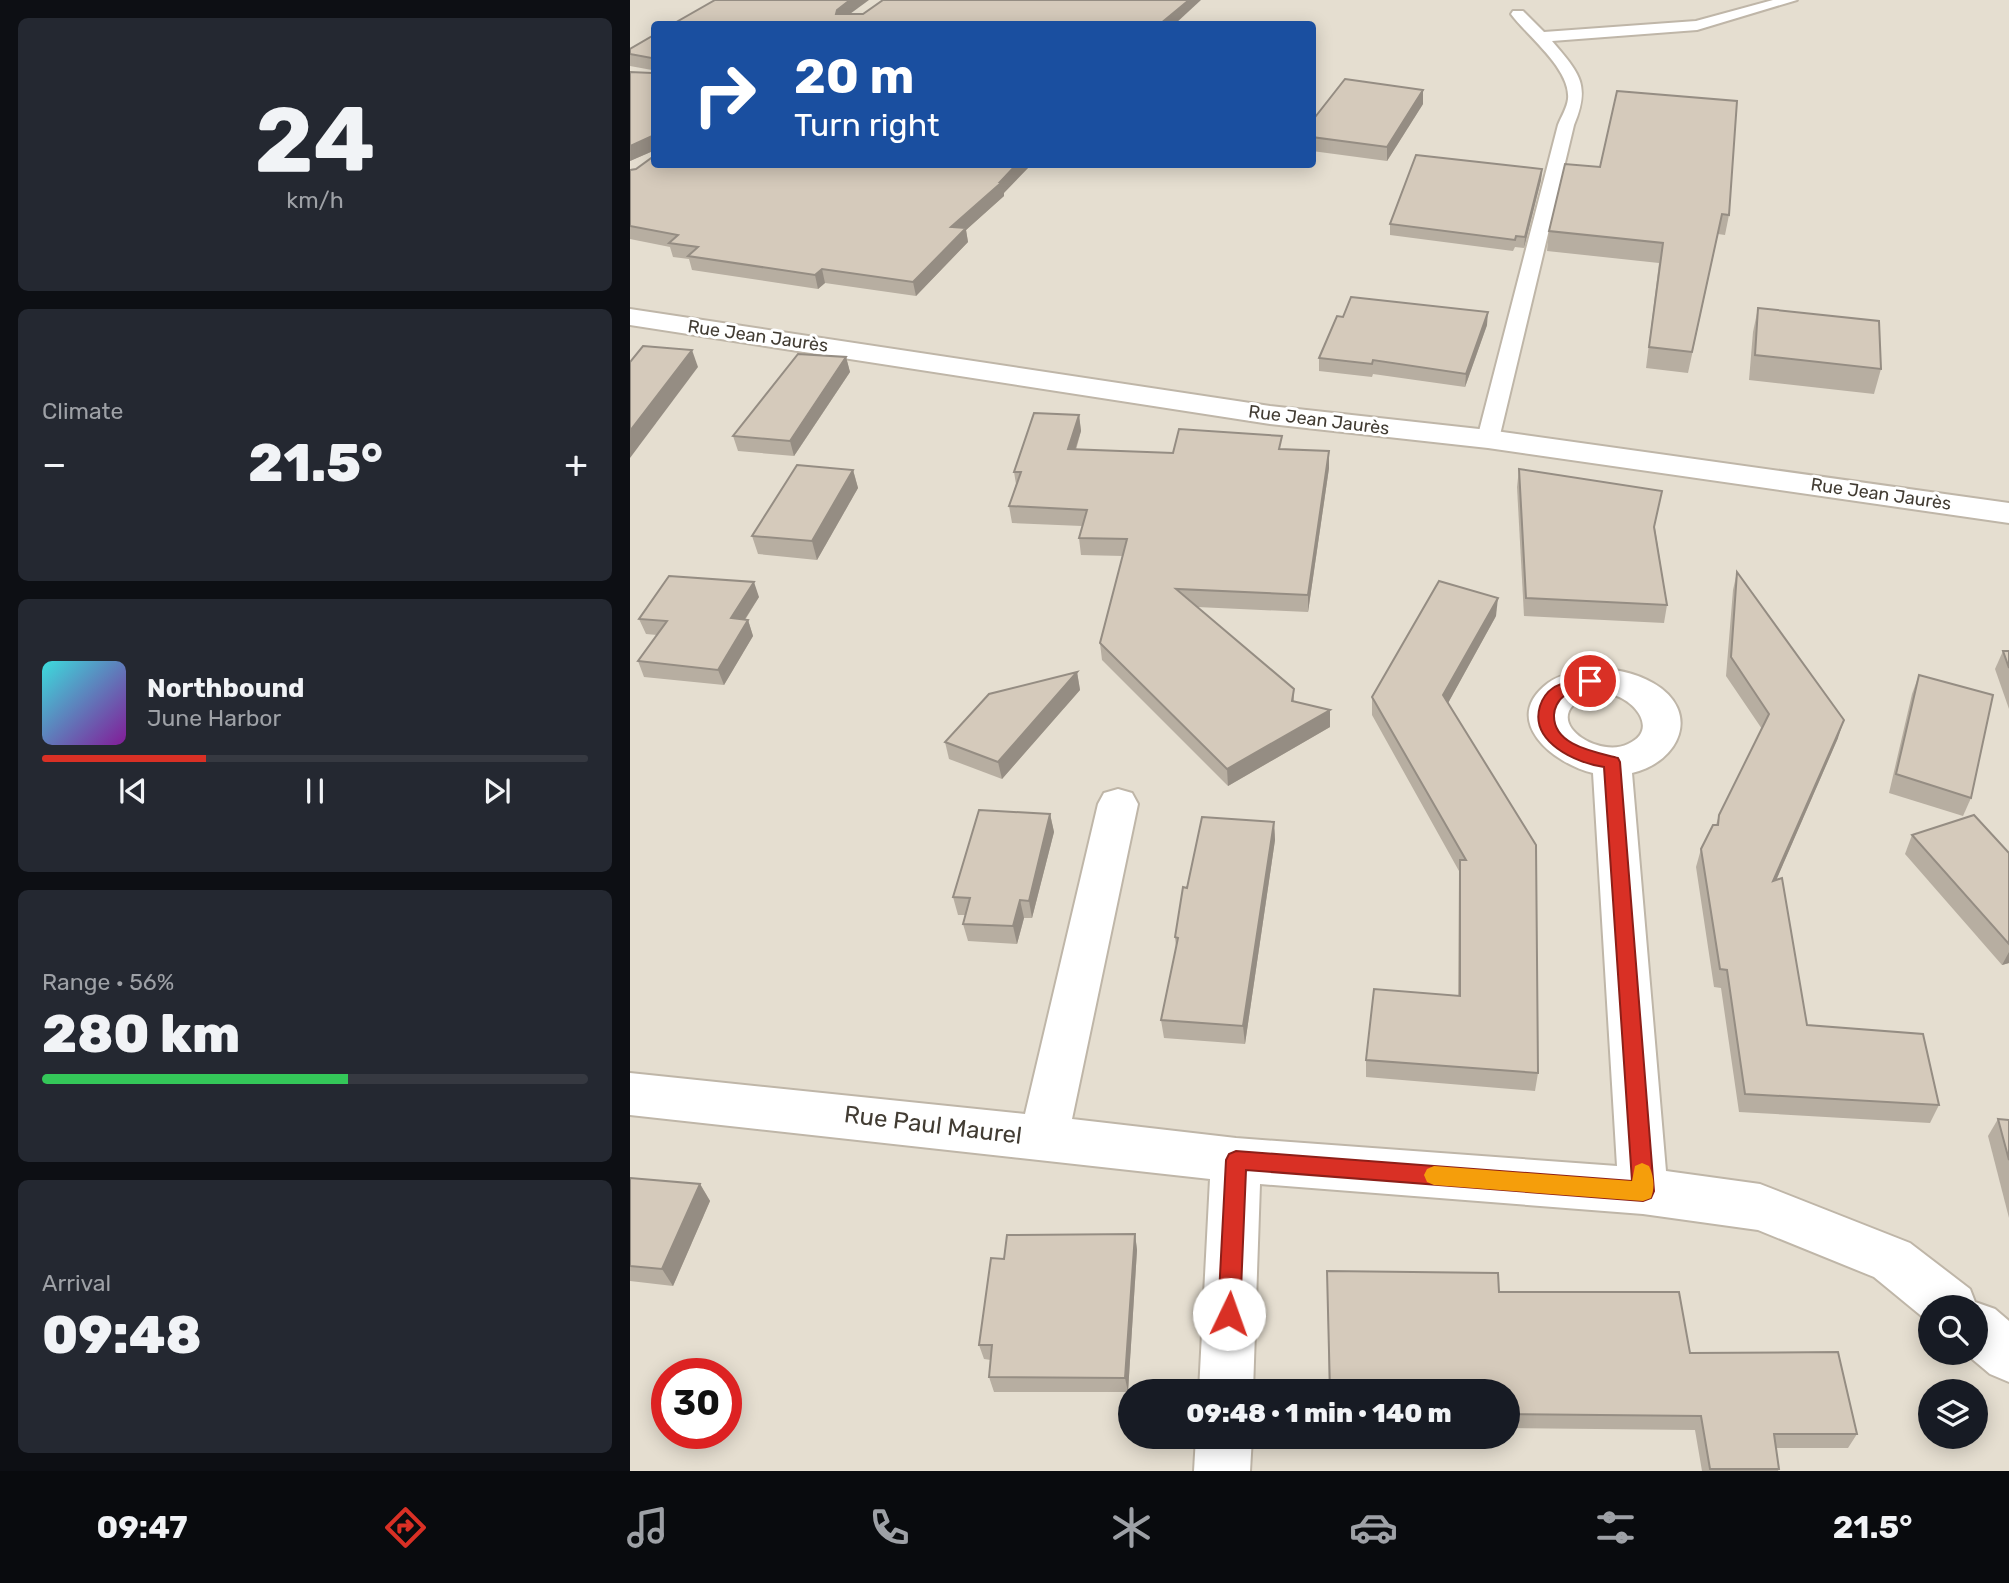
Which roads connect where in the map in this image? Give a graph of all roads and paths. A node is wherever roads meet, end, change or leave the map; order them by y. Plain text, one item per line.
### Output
1 (1790, 0) edge
2 (1518, 14) dead end
3 (1542, 37) junction
4 (630, 317) edge
5 (1488, 439) junction
6 (2009, 513) edge
7 (1612, 762) dead end
8 (1118, 804) dead end
9 (630, 1094) edge
10 (1044, 1138) junction
11 (1236, 1160) junction
12 (1643, 1191) junction
13 (1936, 1295) edge
14 (1988, 1338) edge
15 (2009, 1355) edge
16 (1227, 1379) edge
17 (1223, 1449) edge
18 (1222, 1471) edge

1 - 3 lane
2 - 3 lane
3 - 5 lane
4 - 5 street, Rue Jean Jaurès
5 - 6 street, Rue Jean Jaurès
7 - 12 street
8 - 10 street
9 - 10 street, Rue Paul Maurel
10 - 11 street, Rue Paul Maurel
11 - 12 street, Rue Paul Maurel
11 - 16 street
12 - 13 street, Rue Paul Maurel
14 - 15 street
17 - 18 street

